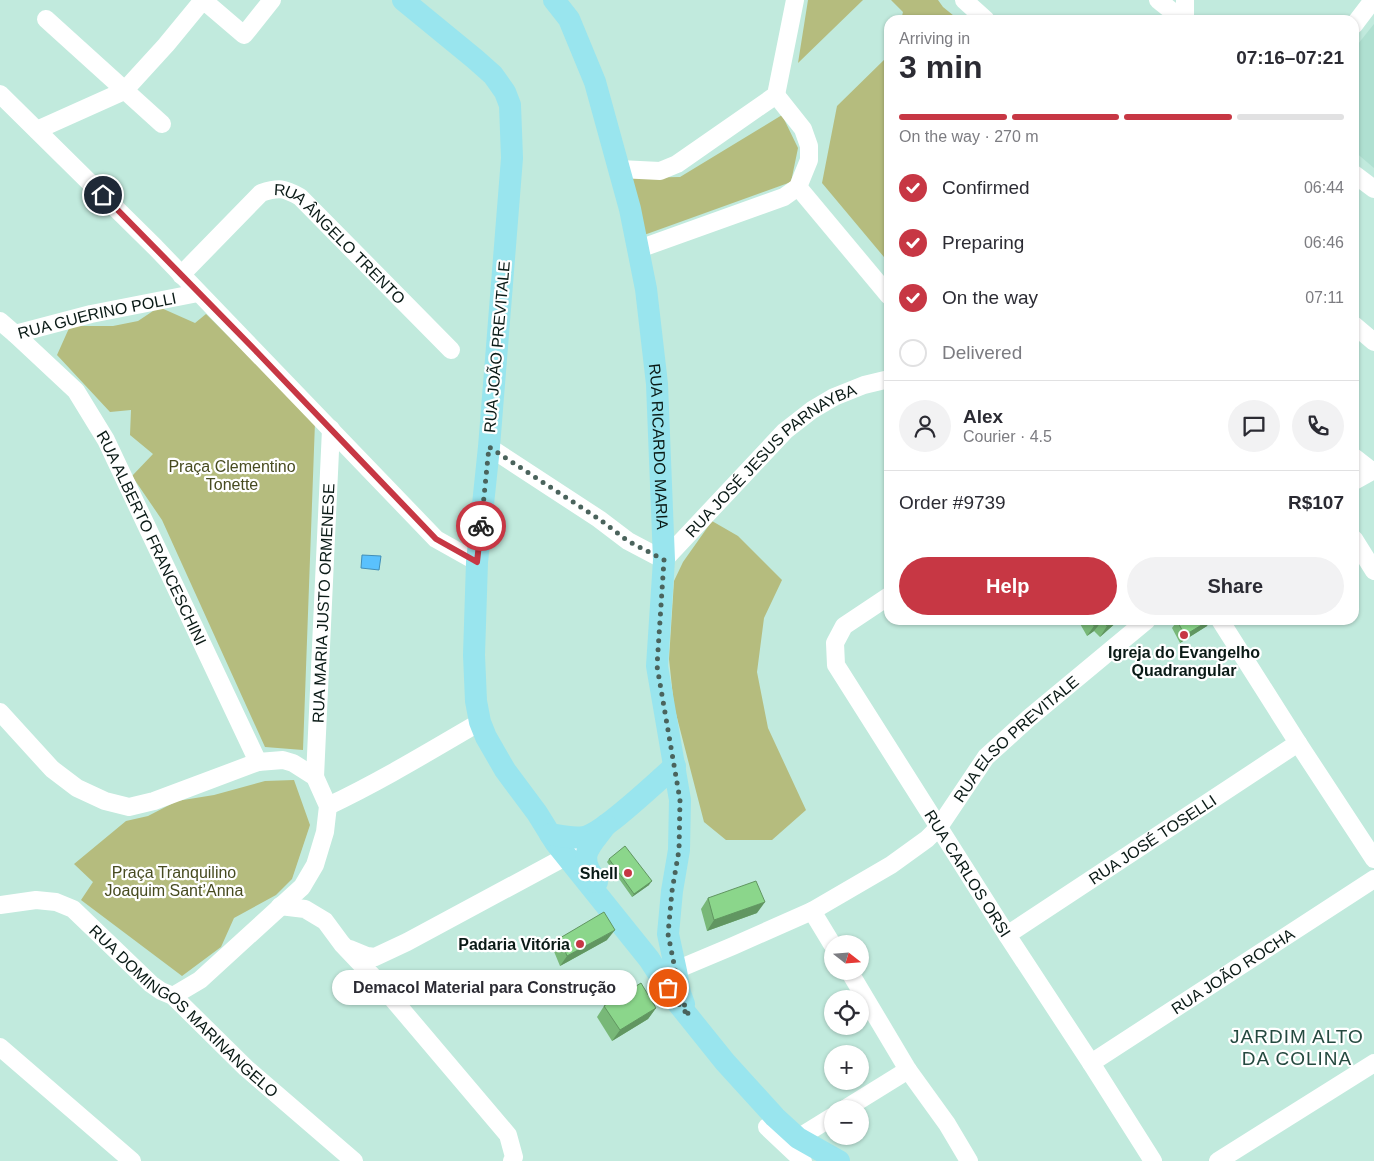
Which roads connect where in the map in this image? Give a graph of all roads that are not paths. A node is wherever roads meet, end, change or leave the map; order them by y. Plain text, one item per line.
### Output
1 (272, 0) edge
2 (403, 0) edge
3 (554, 0) edge
4 (795, 0) edge
5 (964, 0) edge
6 (1158, 0) edge
7 (1185, 0) edge
8 (1373, 0) edge
9 (980, 15) edge
10 (1178, 15) edge
11 (1184, 15) edge
12 (1359, 18) edge
13 (46, 19) dead end
14 (124, 91) junction
15 (0, 94) edge
16 (776, 95) junction
17 (162, 124) dead end
18 (37, 130) junction
19 (620, 169) junction
20 (1359, 178) edge
21 (798, 188) junction
22 (1374, 189) edge
23 (639, 249) junction
24 (181, 275) junction
25 (884, 290) edge
26 (198, 293) junction
27 (0, 321) edge
28 (1359, 329) edge
29 (15, 334) junction
30 (1374, 342) edge
31 (451, 350) dead end
32 (884, 380) edge
33 (331, 429) junction
34 (489, 447) junction
35 (1359, 460) edge
36 (1373, 471) edge
37 (1359, 478) edge
38 (1359, 547) edge
39 (664, 560) junction
40 (477, 562) junction
41 (1374, 571) edge
42 (884, 599) edge
43 (1141, 625) edge
44 (1223, 625) edge
45 (0, 712) edge
46 (480, 722) junction
47 (1298, 743) junction
48 (258, 762) junction
49 (675, 766) junction
50 (315, 777) junction
51 (328, 806) junction
52 (606, 825) junction
53 (939, 827) junction
54 (550, 834) junction
55 (576, 856) junction
56 (1374, 859) edge
57 (1374, 879) edge
58 (0, 905) edge
59 (280, 906) junction
60 (812, 911) junction
61 (827, 935) edge
62 (1006, 935) junction
63 (342, 944) junction
64 (665, 959) junction
65 (854, 980) edge
66 (173, 996) junction
67 (0, 1047) edge
68 (1091, 1063) junction
69 (1374, 1063) edge
70 (908, 1070) junction
71 (860, 1100) edge
72 (824, 1122) edge
73 (767, 1127) dead end
74 (798, 1138) junction
75 (132, 1161) edge
76 (354, 1161) edge
77 (512, 1161) edge
78 (803, 1161) edge
79 (839, 1161) edge
80 (969, 1161) edge
81 (1153, 1161) edge
82 (1218, 1161) edge

1 - 14 street
2 - 34 main road, RUA JOÃO PREVITALE
3 - 19 main road, RUA RICARDO MARIA
4 - 16 street
5 - 9 street
6 - 10 street
7 - 11 street
8 - 12 street
13 - 14 street
14 - 17 street
14 - 18 street
15 - 18 street
16 - 19 street
16 - 21 street
18 - 24 street
19 - 23 main road, RUA RICARDO MARIA
20 - 22 street
21 - 23 street
21 - 25 street
23 - 39 main road, RUA RICARDO MARIA
24 - 26 street
24 - 31 street, RUA ÂNGELO TRENTO
26 - 29 street, RUA GUERINO POLLI
26 - 33 street
27 - 29 street, RUA GUERINO POLLI
28 - 30 street
29 - 48 street, RUA ALBERTO FRANCESCHINI
32 - 39 street, RUA JOSÉ JESUS PARNAYBA
33 - 40 street
33 - 50 street, RUA MARIA JUSTO ORMENESE
34 - 39 street
34 - 40 main road, RUA JOÃO PREVITALE
35 - 36 street
36 - 37 street
38 - 41 street
39 - 49 main road, RUA RICARDO MARIA
40 - 46 main road, RUA JOÃO PREVITALE
42 - 53 street, RUA CARLOS ORSI
43 - 53 street, RUA ELSO PREVITALE
44 - 47 street
45 - 48 street
46 - 51 street
46 - 54 main road, RUA JOÃO PREVITALE
47 - 56 street
47 - 62 street, RUA JOSÉ TOSELLI
48 - 50 street
49 - 52 main road
49 - 64 main road, RUA RICARDO MARIA
50 - 51 street
51 - 59 street
52 - 54 main road
52 - 55 main road
53 - 60 street, RUA ELSO PREVITALE
53 - 62 street, RUA CARLOS ORSI
54 - 55 main road, RUA JOÃO PREVITALE
55 - 63 street
55 - 64 main road
55 - 64 main road
57 - 68 street, RUA JOÃO ROCHA
58 - 66 street, RUA DOMINGOS MARINANGELO
59 - 63 street
59 - 66 street
60 - 61 street
60 - 64 street, RUA ELSO PREVITALE
62 - 68 street, RUA CARLOS ORSI
63 - 77 street
64 - 74 main road
65 - 70 street
66 - 76 street, RUA DOMINGOS MARINANGELO
67 - 75 street
68 - 81 street, RUA CARLOS ORSI
69 - 82 street
70 - 71 street
70 - 80 street
72 - 74 street
73 - 78 street
74 - 79 main road

